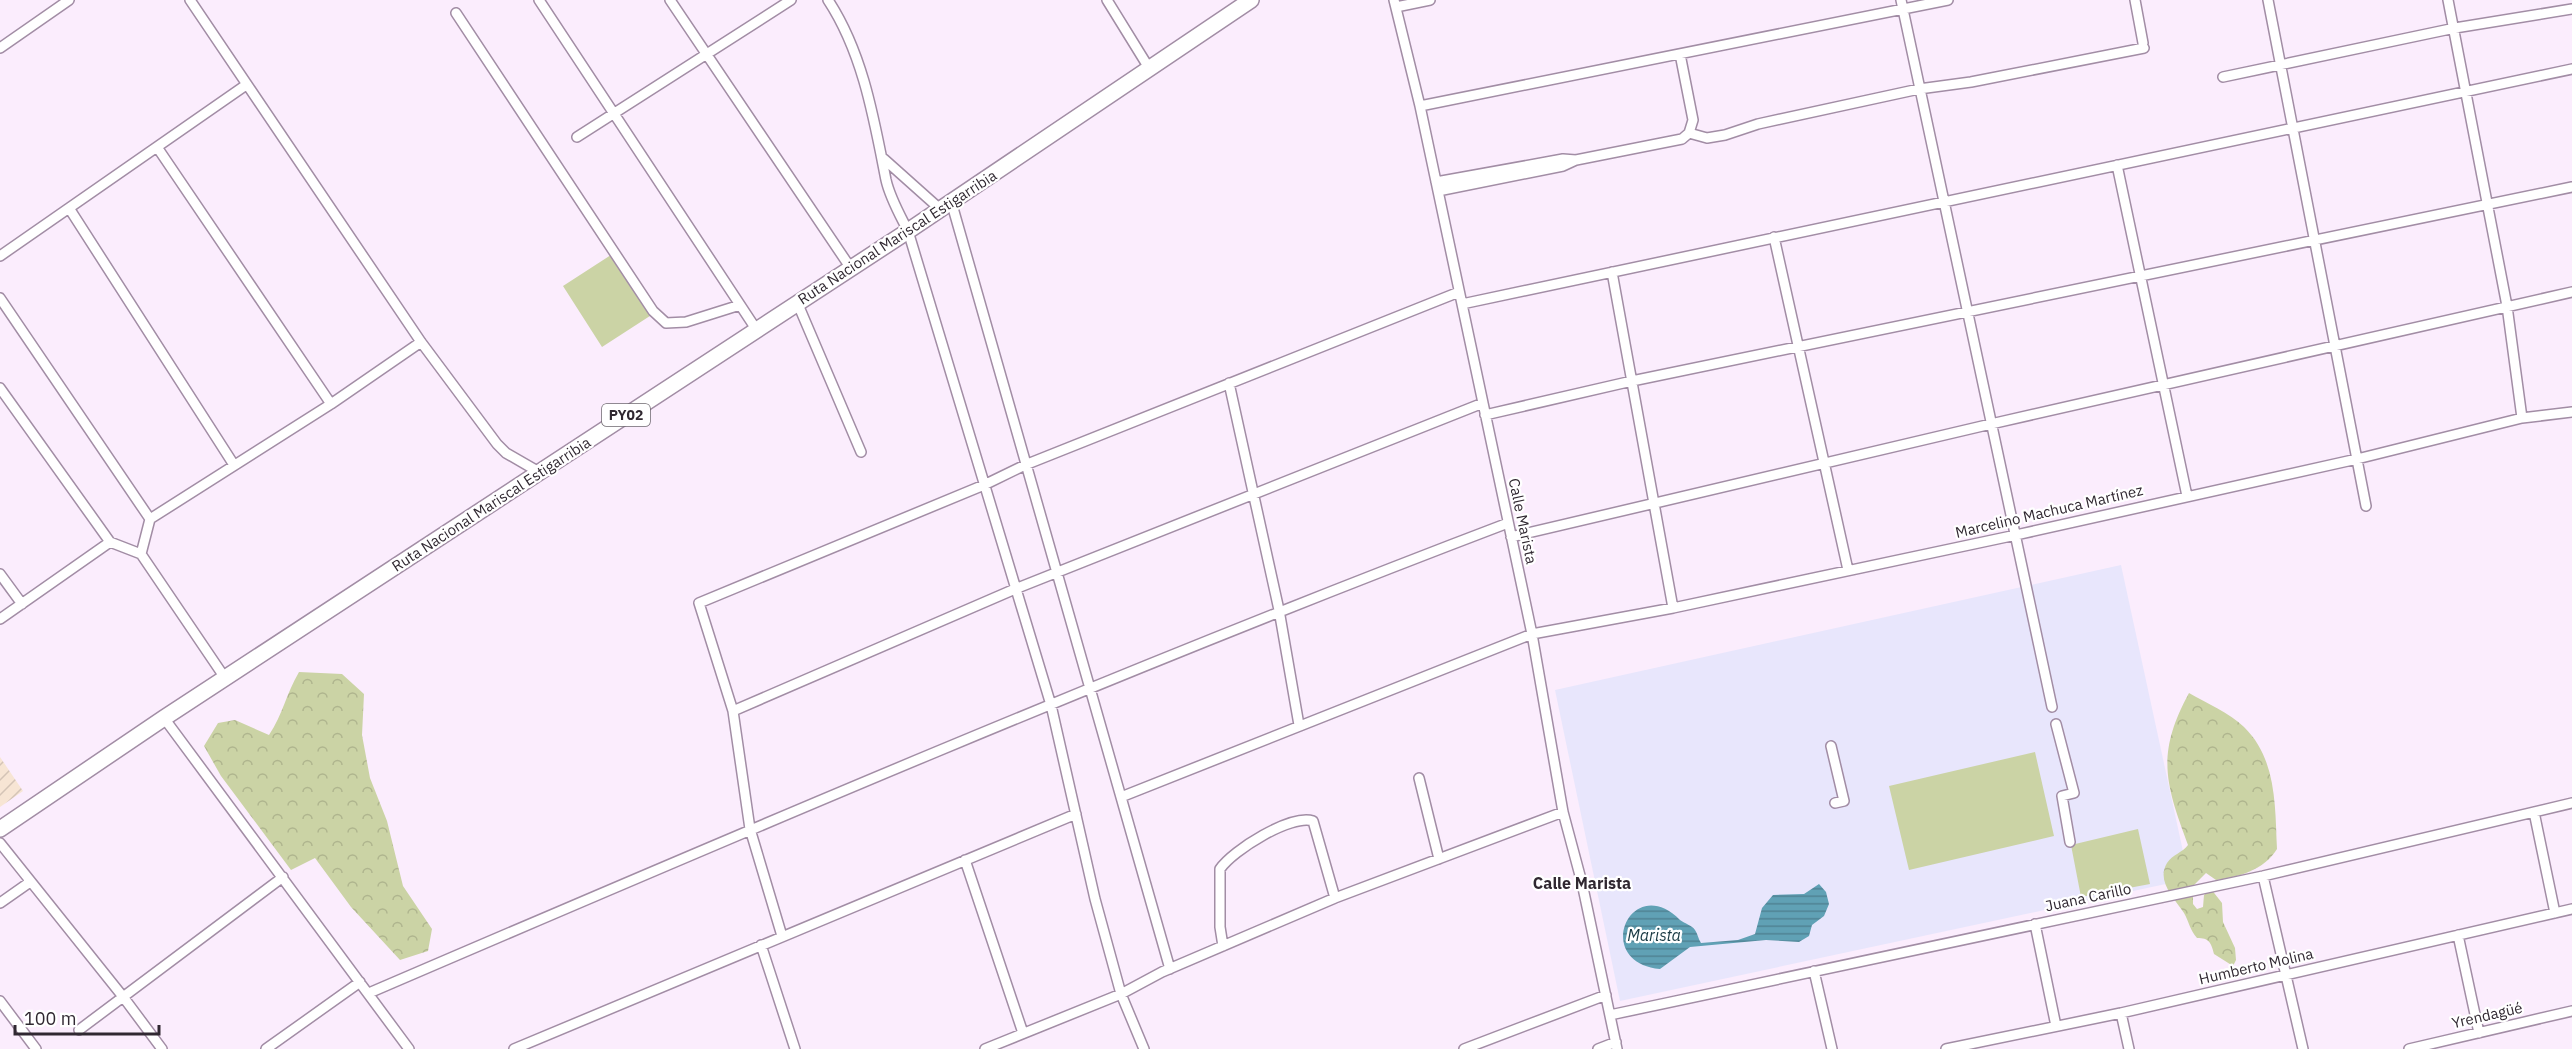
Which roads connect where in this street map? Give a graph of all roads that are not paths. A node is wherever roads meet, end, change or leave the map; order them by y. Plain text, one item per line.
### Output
1 (69, 0) edge
2 (190, 0) edge
3 (539, 0) edge
4 (670, 0) edge
5 (791, 0) edge
6 (828, 0) edge
7 (1107, 0) edge
8 (1251, 0) edge
9 (1430, 0) edge
10 (1948, 0) edge
11 (2135, 0) edge
12 (2268, 0) edge
13 (2448, 0) edge
14 (57, 3) edge
15 (1395, 3) edge
16 (1902, 5) edge
17 (2572, 9) edge
18 (456, 13) dead end
19 (2456, 28) junction
20 (0, 48) edge
21 (1680, 54) junction
22 (707, 55) junction
23 (2281, 65) junction
24 (1149, 69) junction
25 (2572, 69) edge
26 (2223, 77) dead end
27 (246, 85) junction
28 (1919, 88) junction
29 (2467, 91) junction
30 (1420, 106) junction
31 (614, 114) junction
32 (2293, 128) junction
33 (1689, 133) junction
34 (576, 137) dead end
35 (157, 147) junction
36 (884, 159) junction
37 (2117, 165) junction
38 (1437, 187) junction
39 (2572, 187) edge
40 (1944, 201) junction
41 (2488, 204) junction
42 (945, 205) junction
43 (69, 208) junction
44 (908, 231) junction
45 (1774, 237) junction
46 (2315, 240) junction
47 (0, 256) edge
48 (850, 267) junction
49 (1612, 272) junction
50 (2140, 276) junction
51 (1459, 292) junction
52 (2572, 292) edge
53 (0, 298) edge
54 (797, 302) junction
55 (1462, 304) junction
56 (740, 305) junction
57 (2507, 306) junction
58 (1967, 312) junction
59 (756, 329) junction
60 (421, 342) junction
61 (2335, 346) junction
62 (1798, 347) junction
63 (1632, 381) junction
64 (1229, 383) junction
65 (2164, 385) junction
66 (0, 388) edge
67 (331, 404) junction
68 (1483, 404) junction
69 (2572, 412) edge
70 (1485, 415) junction
71 (2522, 418) junction
72 (1992, 424) junction
73 (861, 452) dead end
74 (2357, 459) junction
75 (1825, 464) junction
76 (234, 465) junction
77 (1025, 465) junction
78 (539, 472) junction
79 (984, 485) junction
80 (1255, 493) junction
81 (2187, 496) junction
82 (1654, 502) junction
83 (2366, 506) dead end
84 (150, 519) junction
85 (1508, 523) junction
86 (2016, 535) junction
87 (1511, 537) junction
88 (110, 542) junction
89 (141, 554) junction
90 (1848, 570) junction
91 (1057, 573) junction
92 (0, 574) edge
93 (1015, 589) junction
94 (22, 604) junction
95 (1673, 608) junction
96 (1279, 610) junction
97 (0, 619) edge
98 (1532, 634) junction
99 (225, 678) junction
100 (1090, 691) junction
101 (1051, 705) junction
102 (2052, 707) dead end
103 (733, 711) junction
104 (164, 718) junction
105 (2056, 724) dead end
106 (1299, 725) junction
107 (1831, 746) dead end
108 (1419, 778) dead end
109 (1121, 797) junction
110 (1835, 803) dead end
111 (2572, 803) edge
112 (1563, 812) junction
113 (2534, 812) junction
114 (1076, 814) junction
115 (0, 829) edge
116 (750, 829) junction
117 (2070, 842) dead end
118 (0, 843) edge
119 (1439, 859) junction
120 (965, 860) junction
121 (2263, 876) junction
122 (283, 878) junction
123 (30, 882) junction
124 (1335, 898) junction
125 (0, 903) edge
126 (2572, 909) edge
127 (2555, 913) junction
128 (2035, 924) junction
129 (2458, 935) junction
130 (782, 936) junction
131 (761, 945) junction
132 (1223, 946) junction
133 (1170, 969) junction
134 (1814, 970) junction
135 (2286, 974) junction
136 (360, 982) junction
137 (369, 993) junction
138 (1120, 994) junction
139 (1606, 994) junction
140 (124, 998) junction
141 (0, 1001) edge
142 (2572, 1011) edge
143 (2121, 1013) junction
144 (1610, 1015) junction
145 (2056, 1026) junction
146 (79, 1030) dead end
147 (1023, 1033) junction
148 (2479, 1033) junction
149 (1616, 1046) edge
150 (36, 1049) edge
151 (162, 1049) edge
152 (266, 1049) edge
153 (409, 1049) edge
154 (514, 1049) edge
155 (795, 1049) edge
156 (984, 1049) edge
157 (1144, 1049) edge
158 (1464, 1049) edge
159 (1598, 1049) edge
160 (1832, 1049) edge
161 (1949, 1049) edge
162 (2129, 1049) edge
163 (2303, 1049) edge
164 (2409, 1049) edge

1 - 14 street
2 - 27 street
3 - 31 street
4 - 22 street
5 - 22 street
6 - 36 street
7 - 24 street
8 - 24 main road, Ruta Nacional Mariscal Estigarribia / PY02
9 - 15 street
10 - 16 street
11 - 28 street
12 - 23 street
13 - 19 street
14 - 20 street
15 - 30 street, Calle Marista
16 - 21 street
16 - 28 street
17 - 19 street
18 - 56 street
19 - 23 street
19 - 29 street
21 - 30 street
21 - 33 street
22 - 31 street
22 - 48 street
23 - 26 street
23 - 32 street
24 - 42 main road, Ruta Nacional Mariscal Estigarribia / PY02
25 - 29 street
27 - 35 street
27 - 60 street
28 - 33 street
28 - 40 street
29 - 32 street
29 - 41 street
30 - 38 street, Calle Marista
31 - 34 street
31 - 56 street
32 - 37 street
32 - 46 street
33 - 38 street
35 - 43 street
35 - 67 street
36 - 42 street
36 - 44 street
37 - 40 street
37 - 50 street
38 - 51 street, Calle Marista
39 - 41 street
40 - 45 street
40 - 58 street
41 - 46 street
41 - 57 street
42 - 44 main road, Ruta Nacional Mariscal Estigarribia / PY02
42 - 77 street
43 - 47 street
43 - 76 street
44 - 48 main road, Ruta Nacional Mariscal Estigarribia / PY02
44 - 79 street
45 - 49 street
45 - 62 street
46 - 50 street
46 - 61 street
48 - 54 main road, Ruta Nacional Mariscal Estigarribia / PY02
49 - 55 street
49 - 63 street
50 - 58 street
50 - 65 street
51 - 55 street, Calle Marista
51 - 64 street
52 - 57 street
53 - 84 street
54 - 59 main road, Ruta Nacional Mariscal Estigarribia / PY02
54 - 73 street
55 - 68 street, Calle Marista
56 - 59 street
57 - 61 street
57 - 71 street
58 - 62 street
58 - 72 street
59 - 78 main road, Ruta Nacional Mariscal Estigarribia / PY02
60 - 67 street
60 - 78 street
61 - 65 street
61 - 74 street
62 - 63 street
62 - 75 street
63 - 70 street
63 - 82 street
64 - 77 street
64 - 80 street
65 - 72 street
65 - 81 street
66 - 88 street
67 - 76 street
68 - 70 street, Calle Marista
68 - 80 street
69 - 71 street, Marcelino Machuca Martínez
70 - 85 street, Calle Marista
71 - 74 street, Marcelino Machuca Martínez
72 - 75 street
72 - 86 street
74 - 81 street, Marcelino Machuca Martínez
74 - 83 street
75 - 82 street
75 - 90 street
76 - 84 street
77 - 79 street
77 - 91 street
78 - 99 main road, Ruta Nacional Mariscal Estigarribia / PY02
79 - 93 street
79 - 103 street
80 - 91 street
80 - 96 street
81 - 86 street, Marcelino Machuca Martínez
82 - 87 street
82 - 95 street
84 - 89 street
85 - 87 street, Calle Marista
85 - 96 street
86 - 90 street, Marcelino Machuca Martínez
86 - 102 street
87 - 98 street, Calle Marista
88 - 89 street
88 - 94 street
89 - 99 street
90 - 95 street, Marcelino Machuca Martínez
91 - 93 street
91 - 100 street
92 - 94 street
93 - 101 street
93 - 103 street
94 - 97 street
95 - 98 street, Marcelino Machuca Martínez
96 - 100 street
96 - 106 street
98 - 106 street, Marcelino Machuca Martínez
98 - 112 street, Calle Marista
99 - 104 main road, Ruta Nacional Mariscal Estigarribia / PY02
100 - 101 street
100 - 109 street
101 - 114 street
101 - 116 street
103 - 116 street
104 - 115 main road, Ruta Nacional Mariscal Estigarribia / PY02
104 - 122 street
105 - 117 street
106 - 109 street, Marcelino Machuca Martínez
107 - 110 street
108 - 119 street
109 - 133 street
111 - 113 street, Juana Carillo
112 - 119 street
112 - 139 street, Calle Marista
113 - 121 street, Juana Carillo
113 - 127 street
114 - 120 street
114 - 138 street
116 - 130 street
116 - 137 street
118 - 123 street
119 - 124 street
120 - 130 street
120 - 147 street
121 - 128 street, Juana Carillo
121 - 135 street
122 - 136 street
122 - 140 street
123 - 125 street
123 - 140 street
124 - 132 street
124 - 132 street
126 - 127 street, Humberto Molina
127 - 129 street, Humberto Molina
128 - 134 street, Juana Carillo
128 - 145 street
129 - 135 street, Humberto Molina
129 - 148 street
130 - 131 street
131 - 154 street
131 - 155 street
132 - 133 street
133 - 138 street
134 - 144 street, Juana Carillo
134 - 160 street
135 - 143 street, Humberto Molina
135 - 163 street
136 - 137 street
136 - 152 street
137 - 153 street
138 - 147 street
138 - 157 street
139 - 144 street, Calle Marista
139 - 158 street
140 - 146 street
140 - 151 street
141 - 150 street
142 - 148 street, Yrendagüé
143 - 145 street, Humberto Molina
143 - 162 street
144 - 149 street, Calle Marista
145 - 161 street, Humberto Molina
147 - 156 street
148 - 164 street, Yrendagüé
149 - 159 street

